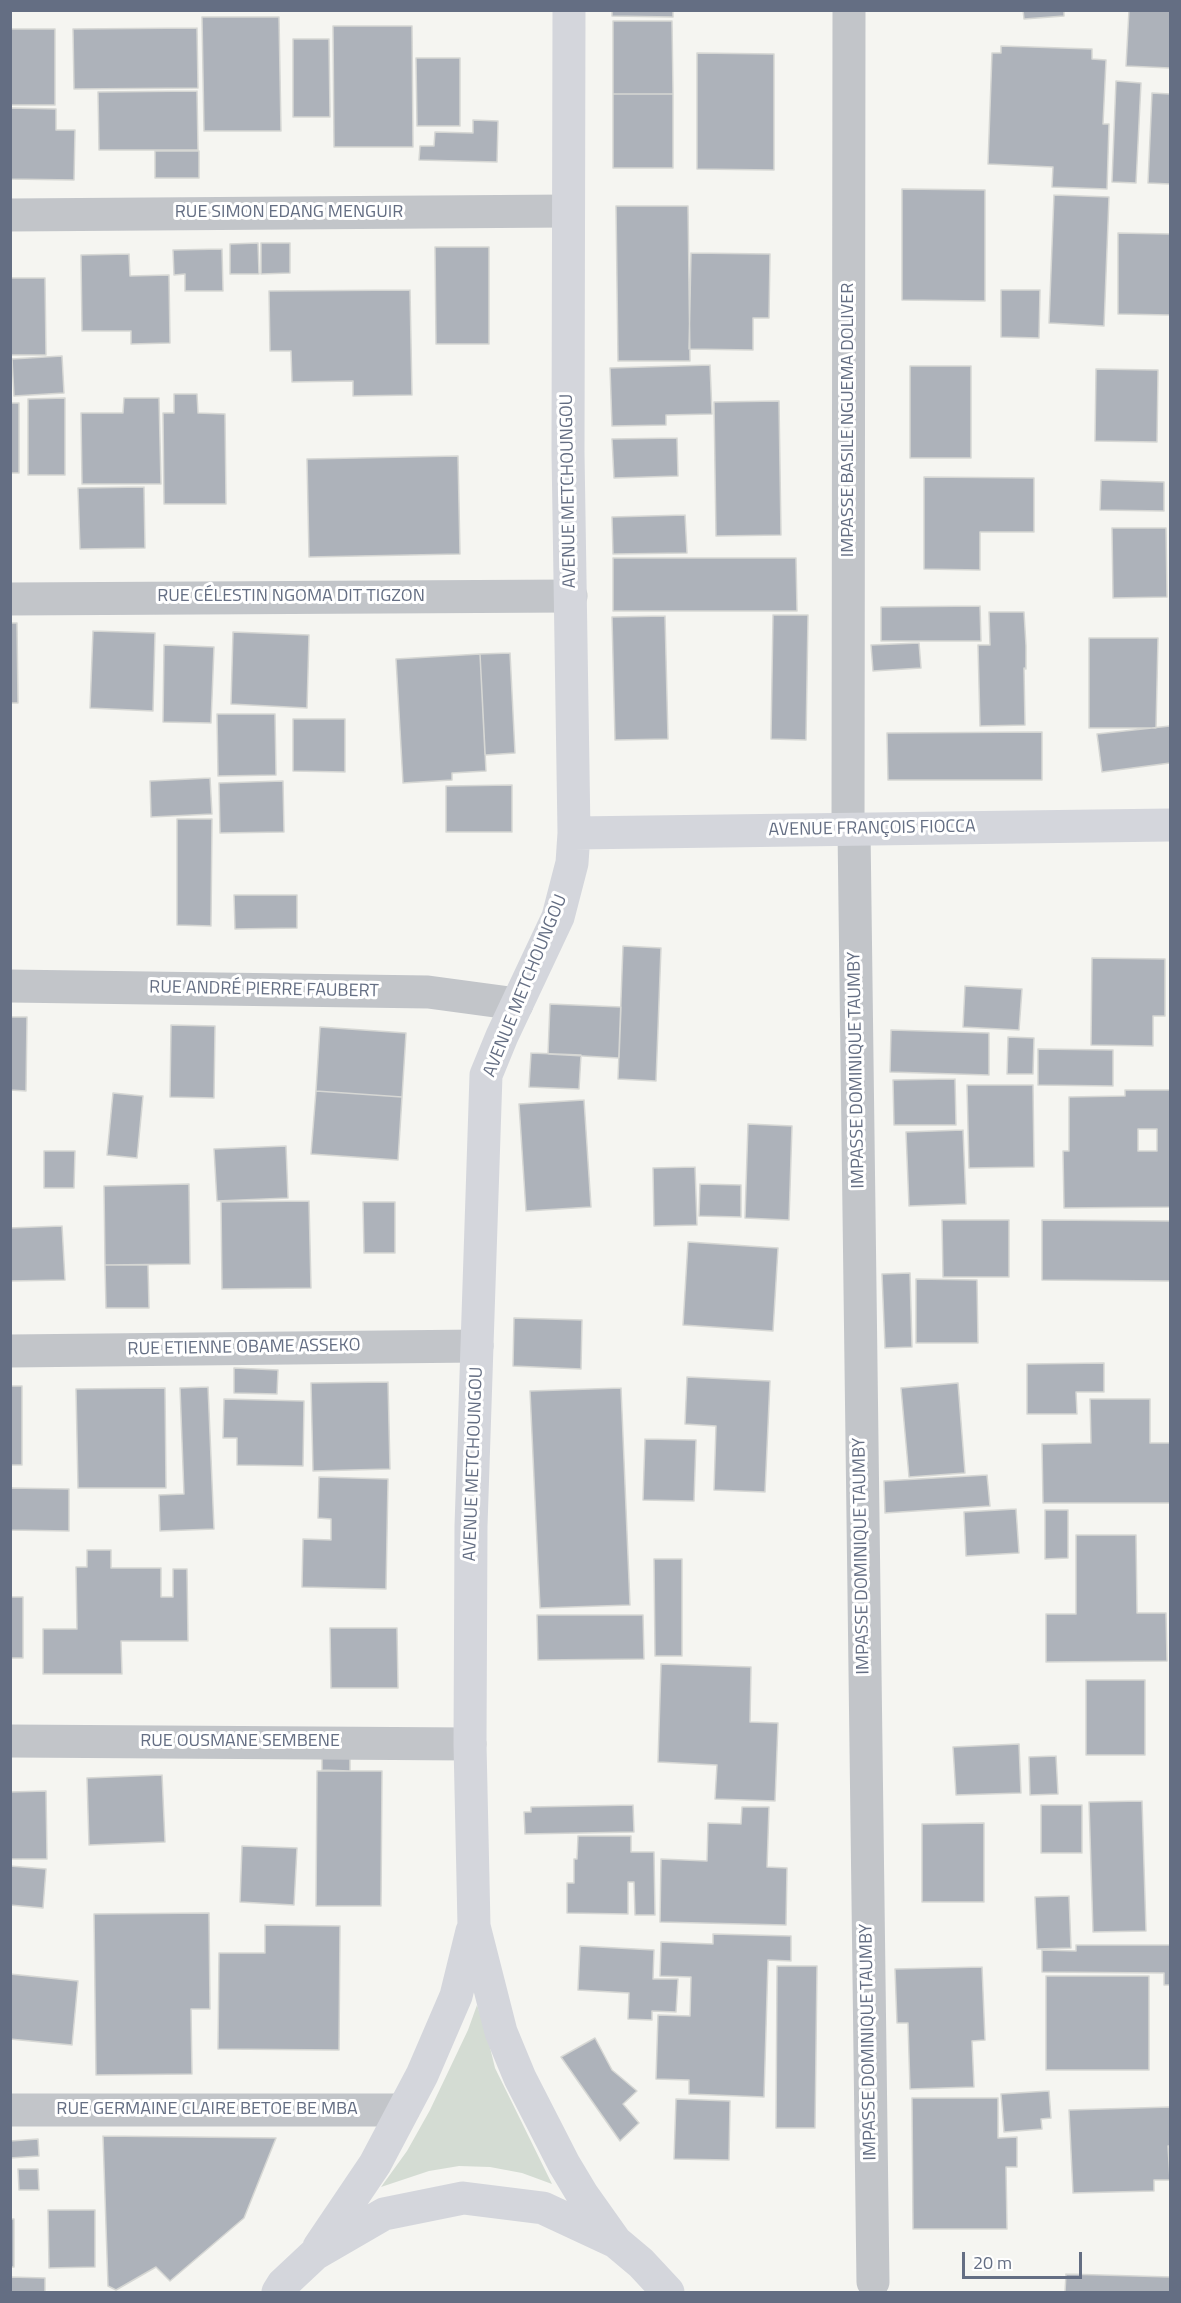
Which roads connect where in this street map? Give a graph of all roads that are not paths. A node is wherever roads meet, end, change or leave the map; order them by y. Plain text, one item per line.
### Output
1 (569, 10) edge
2 (849, 10) edge
3 (568, 211) junction
4 (10, 215) edge
5 (571, 596) junction
6 (10, 599) edge
7 (1170, 825) edge
8 (851, 829) junction
9 (574, 833) junction
10 (10, 986) edge
11 (517, 1004) junction
12 (477, 1346) junction
13 (10, 1351) edge
14 (10, 1741) edge
15 (470, 1744) junction
16 (474, 1926) junction
17 (10, 2110) edge
18 (403, 2110) junction
19 (616, 2242) junction
20 (315, 2254) junction
21 (873, 2282) dead end
22 (277, 2290) edge
23 (668, 2290) edge

1 - 3 main road, AVENUE METCHOUNGOU
2 - 8 street, IMPASSE BASILE NGUEMA DOLIVER
3 - 4 street, RUE SIMON EDANG MENGUIR
3 - 5 main road, AVENUE METCHOUNGOU
5 - 6 street, RUE CÉLESTIN NGOMA DIT TIGZON
5 - 9 main road, AVENUE METCHOUNGOU
7 - 8 main road, AVENUE FRANÇOIS FIOCCA
8 - 9 main road, AVENUE FRANÇOIS FIOCCA
8 - 21 street, IMPASSE DOMINIQUE TAUMBY
9 - 11 main road, AVENUE METCHOUNGOU
10 - 11 street, RUE ANDRÉ PIERRE FAUBERT
11 - 12 main road, AVENUE METCHOUNGOU
12 - 13 street, RUE ETIENNE OBAME ASSEKO
12 - 15 main road, AVENUE METCHOUNGOU
14 - 15 street, RUE OUSMANE SEMBENE
15 - 16 main road, AVENUE METCHOUNGOU
16 - 18 main road
16 - 19 main road
17 - 18 street, RUE GERMAINE CLAIRE BETOE BE MBA
18 - 20 main road
19 - 20 main road
19 - 23 main road
20 - 22 main road

